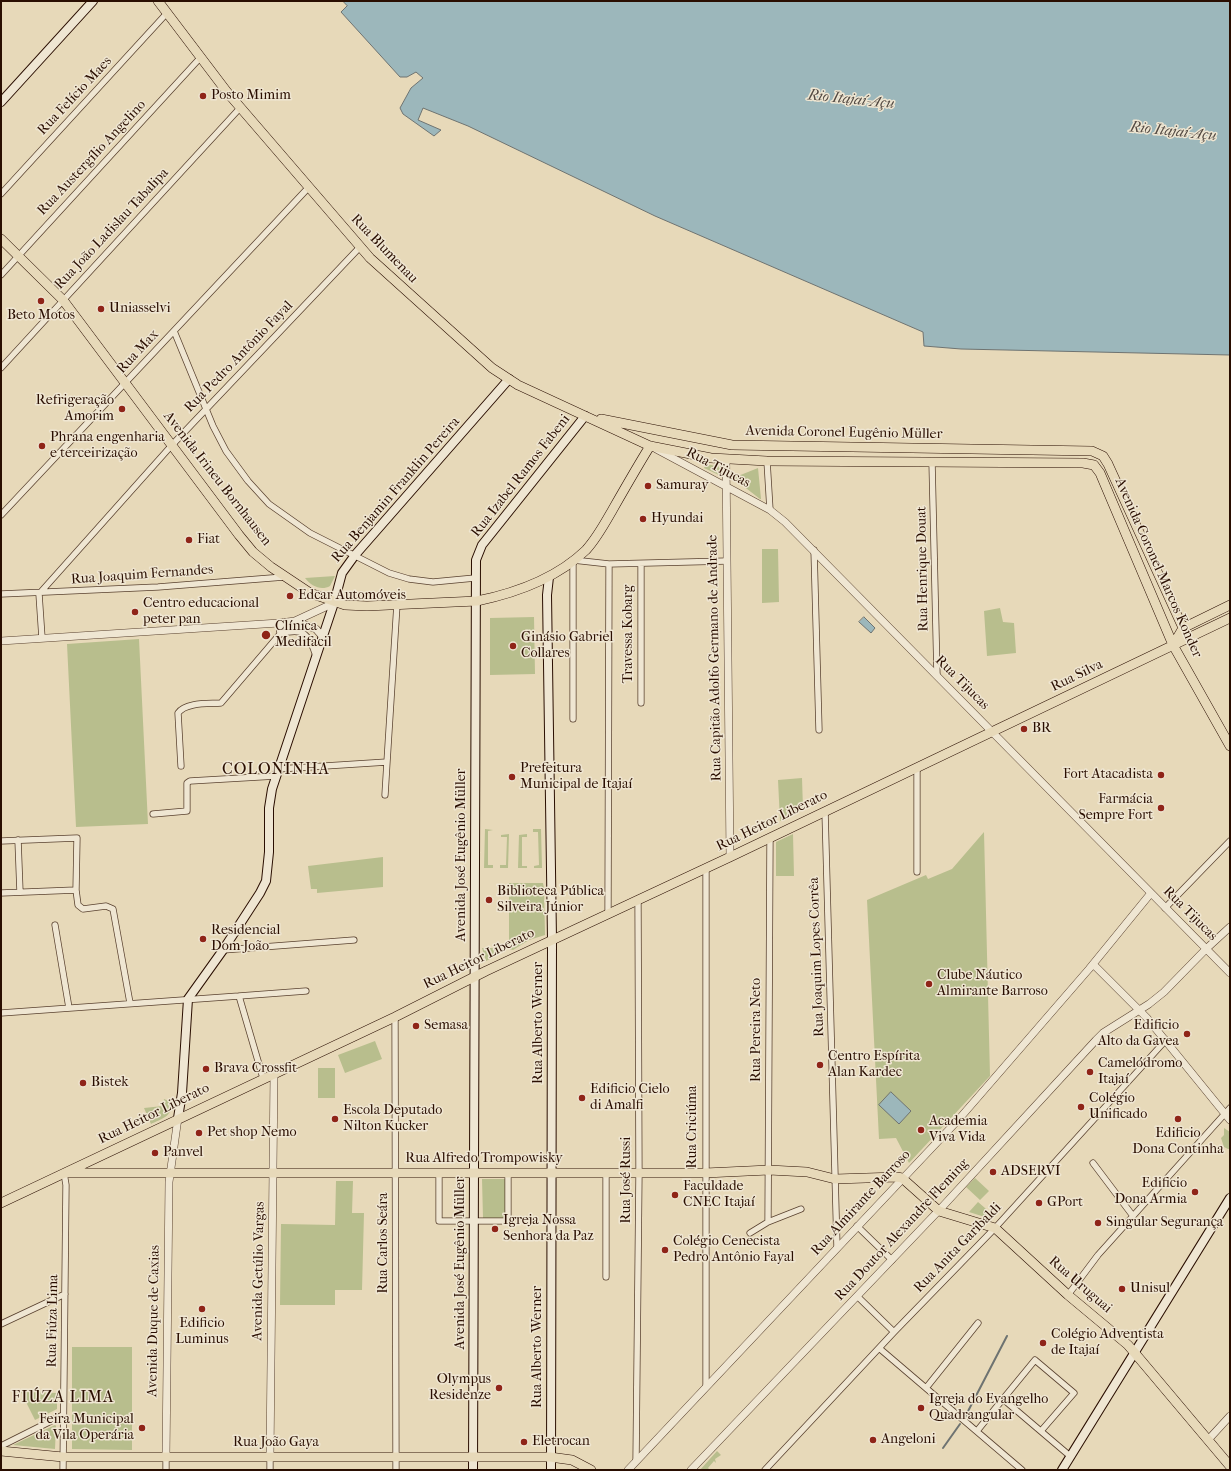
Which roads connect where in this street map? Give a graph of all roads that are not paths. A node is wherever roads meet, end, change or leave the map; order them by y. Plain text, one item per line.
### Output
1 (94, 1) edge
2 (158, 1) edge
3 (167, 13) junction
4 (200, 58) junction
5 (1, 102) edge
6 (240, 108) junction
7 (309, 187) junction
8 (1, 194) edge
9 (1, 239) edge
10 (360, 247) junction
11 (18, 256) junction
12 (1, 274) edge
13 (63, 300) junction
14 (174, 331) junction
15 (1, 368) edge
16 (509, 380) junction
17 (126, 382) junction
18 (206, 409) junction
19 (585, 416) junction
20 (172, 445) junction
21 (650, 446) junction
22 (1103, 456) joint
23 (726, 460) junction
24 (767, 461) junction
25 (932, 462) junction
26 (1094, 465) joint
27 (726, 486) junction
28 (770, 510) junction
29 (1, 515) edge
30 (814, 550) junction
31 (355, 555) junction
32 (573, 560) junction
33 (727, 561) junction
34 (609, 564) junction
35 (641, 564) junction
36 (284, 577) junction
37 (549, 577) junction
38 (475, 578) junction
39 (1, 594) edge
40 (39, 594) junction
41 (477, 601) junction
42 (334, 603) junction
43 (397, 604) junction
44 (1230, 605) edge
45 (1230, 618) edge
46 (295, 621) junction
47 (279, 623) junction
48 (1183, 628) junction
49 (280, 634) junction
50 (322, 637) junction
51 (42, 638) junction
52 (1, 641) edge
53 (1173, 645) junction
54 (316, 656) junction
55 (937, 676) junction
56 (641, 703) dead end
57 (573, 719) dead end
58 (820, 730) dead end
59 (992, 732) junction
60 (1230, 746) edge
61 (387, 762) junction
62 (181, 766) dead end
63 (917, 767) junction
64 (277, 773) junction
65 (385, 795) dead end
66 (825, 811) junction
67 (153, 814) dead end
68 (770, 838) junction
69 (18, 840) junction
70 (1, 841) edge
71 (1230, 841) edge
72 (730, 857) junction
73 (706, 868) junction
74 (917, 872) dead end
75 (76, 890) junction
76 (20, 892) junction
77 (1, 893) edge
78 (1151, 893) junction
79 (638, 899) junction
80 (1165, 908) junction
81 (608, 914) junction
82 (55, 925) dead end
83 (1230, 927) edge
84 (552, 939) junction
85 (354, 940) dead end
86 (1206, 948) junction
87 (223, 950) junction
88 (1093, 964) junction
89 (1230, 973) edge
90 (475, 976) junction
91 (306, 991) dead end
92 (239, 996) junction
93 (188, 999) junction
94 (130, 1003) junction
95 (69, 1008) junction
96 (1139, 1010) junction
97 (1, 1013) edge
98 (395, 1017) junction
99 (1166, 1040) junction
100 (274, 1073) junction
101 (263, 1078) junction
102 (1228, 1114) edge
103 (178, 1118) junction
104 (1093, 1163) dead end
105 (769, 1170) junction
106 (171, 1172) junction
107 (273, 1172) junction
108 (606, 1172) junction
109 (64, 1173) junction
110 (396, 1173) junction
111 (439, 1173) junction
112 (474, 1173) junction
113 (508, 1173) junction
114 (552, 1173) junction
115 (639, 1173) junction
116 (705, 1173) junction
117 (902, 1178) junction
118 (835, 1179) junction
119 (1230, 1198) edge
120 (1, 1203) edge
121 (801, 1209) dead end
122 (938, 1211) junction
123 (1133, 1216) junction
124 (475, 1221) junction
125 (768, 1222) junction
126 (857, 1226) junction
127 (995, 1228) junction
128 (750, 1233) dead end
129 (837, 1247) junction
130 (892, 1260) junction
131 (606, 1277) dead end
132 (65, 1294) junction
133 (1068, 1295) junction
134 (857, 1296) junction
135 (978, 1323) dead end
136 (1, 1324) edge
137 (894, 1332) junction
138 (879, 1348) junction
139 (1135, 1352) junction
140 (706, 1386) junction
141 (926, 1388) junction
142 (1003, 1399) junction
143 (64, 1415) junction
144 (1230, 1416) edge
145 (977, 1431) junction
146 (1041, 1431) junction
147 (1208, 1440) junction
148 (1, 1446) edge
149 (1, 1451) edge
150 (396, 1456) junction
151 (473, 1456) junction
152 (1070, 1456) junction
153 (63, 1457) junction
154 (166, 1457) junction
155 (270, 1457) junction
156 (550, 1457) junction
157 (636, 1461) junction
158 (1230, 1466) edge
159 (63, 1470) edge
160 (166, 1470) edge
161 (270, 1470) edge
162 (396, 1470) edge
163 (473, 1470) edge
164 (551, 1470) edge
165 (591, 1470) edge
166 (628, 1470) edge
167 (692, 1470) edge
168 (765, 1470) edge
169 (1022, 1470) edge
170 (1062, 1470) edge

1 - 5 main road
2 - 3 main road, Rua Blumenau
3 - 4 main road, Rua Blumenau
3 - 8 street, Rua Felício Maes
4 - 6 main road, Rua Blumenau
4 - 11 street, Rua Austergílio Angelino
6 - 7 main road, Rua Blumenau
6 - 13 street, Rua João Ladislau Tabalipa
7 - 10 main road, Rua Blumenau
7 - 14 street, Rua Max
9 - 11 main road, Avenida Irineu Bornhausen
10 - 16 main road, Rua Blumenau
10 - 18 street, Rua Pedro Antônio Fayal
11 - 12 street, Rua Austergílio Angelino
11 - 13 main road, Avenida Irineu Bornhausen
13 - 15 street, Rua João Ladislau Tabalipa
13 - 17 main road, Avenida Irineu Bornhausen
14 - 17 street, Rua Max
14 - 18 street
16 - 19 main road, Rua Blumenau
16 - 31 main road, Rua Benjamin Franklin Pereira
17 - 20 main road, Avenida Irineu Bornhausen
17 - 29 street, Rua Max
18 - 20 street, Rua Pedro Antônio Fayal
18 - 31 street
19 - 21 main road, Rua Blumenau
19 - 22 main road, Avenida Coronel Eugênio Müller
19 - 38 main road, Rua Izabel Ramos Fabeni
20 - 36 main road, Avenida Irineu Bornhausen
20 - 40 street, Rua Pedro Antônio Fayal
21 - 23 main road, Avenida Coronel Eugênio Müller
21 - 27 street, Rua Tijucas
21 - 32 main road, Avenida Irineu Bornhausen
22 - 48 main road, Avenida Coronel Marcos Konder
23 - 24 main road, Avenida Coronel Eugênio Müller
23 - 27 street, Rua Capitão Adolfo Germano de Andrade
24 - 25 main road, Avenida Coronel Eugênio Müller
24 - 28 street
25 - 26 main road, Avenida Coronel Eugênio Müller
25 - 55 street, Rua Henrique Douat
26 - 53 main road, Avenida Coronel Marcos Konder
27 - 28 street, Rua Tijucas
27 - 33 street, Rua Capitão Adolfo Germano de Andrade
28 - 30 street, Rua Tijucas
30 - 55 street, Rua Tijucas
30 - 58 street
31 - 38 street
31 - 42 main road, Rua Benjamin Franklin Pereira
32 - 34 street
32 - 37 main road, Avenida Irineu Bornhausen
32 - 57 street
33 - 35 street
33 - 72 street, Rua Capitão Adolfo Germano de Andrade
34 - 35 street
34 - 81 street
35 - 56 street, Travessa Kobarg
36 - 40 street, Rua Joaquim Fernandes
36 - 42 main road, Avenida Irineu Bornhausen
37 - 41 main road, Avenida Irineu Bornhausen
37 - 84 main road, Rua Alberto Werner
38 - 41 main road, Rua Izabel Ramos Fabeni
39 - 40 street, Rua Joaquim Fernandes
40 - 51 street
41 - 43 main road, Avenida Irineu Bornhausen
41 - 90 main road, Avenida José Eugênio Müller
42 - 43 main road, Avenida Irineu Bornhausen
42 - 46 street
42 - 50 main road, Rua Benjamin Franklin Pereira
43 - 61 street
44 - 48 main road
45 - 53 main road, Rua Silva
46 - 47 street
46 - 50 street
47 - 49 street
47 - 51 street
48 - 53 main road
49 - 54 street
49 - 62 street
50 - 54 main road, Rua Benjamin Franklin Pereira
51 - 52 street
53 - 59 main road, Rua Silva
53 - 60 main road, Avenida Coronel Marcos Konder
54 - 64 main road, Rua Benjamin Franklin Pereira
55 - 59 street, Rua Tijucas
59 - 63 main road, Rua Heitor Liberato
59 - 78 street, Rua Tijucas
61 - 64 street
61 - 65 street
63 - 66 main road, Rua Heitor Liberato
63 - 74 street
64 - 67 street
64 - 87 main road, Rua Benjamin Franklin Pereira
66 - 68 main road, Rua Heitor Liberato
66 - 118 street, Rua Joaquim Lopes Corrêa
68 - 72 main road, Rua Heitor Liberato
68 - 105 street, Rua Pereira Neto
69 - 70 street
69 - 75 street
69 - 76 street
71 - 80 street
72 - 73 main road, Rua Heitor Liberato
73 - 79 main road, Rua Heitor Liberato
73 - 116 street, Rua Criciúma
75 - 76 street
75 - 94 street
76 - 77 street
78 - 80 street, Rua Tijucas
78 - 88 street, Rua Almirante Barroso
79 - 81 main road, Rua Heitor Liberato
79 - 115 street, Rua José Russi
80 - 86 street, Rua Tijucas
81 - 84 main road, Rua Heitor Liberato
82 - 95 street
83 - 86 street, Rua Doutor Alexandre Fleming
84 - 90 main road, Rua Heitor Liberato
84 - 114 main road, Rua Alberto Werner
85 - 87 street
86 - 89 street, Rua Tijucas
86 - 96 street, Rua Doutor Alexandre Fleming
87 - 93 main road, Rua Benjamin Franklin Pereira
88 - 96 street
88 - 117 street, Rua Almirante Barroso
90 - 98 main road, Rua Heitor Liberato
90 - 112 main road, Avenida José Eugênio Müller
91 - 92 street
92 - 93 street
92 - 101 street
93 - 94 street
93 - 103 main road
94 - 95 street
95 - 97 street
96 - 99 street
96 - 122 street, Rua Doutor Alexandre Fleming
98 - 100 main road, Rua Heitor Liberato
98 - 110 street, Rua Carlos Seára
99 - 102 street
99 - 127 street, Rua Anita Garibaldi
100 - 101 main road, Rua Heitor Liberato
100 - 107 street, Avenida Getúlio Vargas
101 - 103 main road, Rua Heitor Liberato
102 - 123 street
103 - 106 street
103 - 109 main road, Rua Heitor Liberato
104 - 123 street
105 - 116 main road, Rua Alfredo Trompowisky
105 - 118 main road, Rua Alfredo Trompowisky
105 - 125 street, Rua Pereira Neto
106 - 107 main road, Rua Alfredo Trompowisky
106 - 109 main road, Rua Alfredo Trompowisky
106 - 154 street, Avenida Duque de Caxias
107 - 110 main road, Rua Alfredo Trompowisky
107 - 155 street, Avenida Getúlio Vargas
108 - 114 main road, Rua Alfredo Trompowisky
108 - 115 main road, Rua Alfredo Trompowisky
108 - 131 street
109 - 120 main road, Rua Heitor Liberato
109 - 132 street, Rua Fiúza Lima
110 - 111 main road, Rua Alfredo Trompowisky
110 - 150 street, Rua Carlos Seára
111 - 112 main road, Rua Alfredo Trompowisky
111 - 124 street
112 - 113 main road, Rua Alfredo Trompowisky
112 - 124 main road, Avenida José Eugênio Müller
113 - 114 main road, Rua Alfredo Trompowisky
113 - 124 street
114 - 156 main road, Rua Alberto Werner
115 - 116 main road, Rua Alfredo Trompowisky
115 - 157 street, Rua José Russi
116 - 140 street, Rua Criciúma
117 - 118 main road, Rua Alfredo Trompowisky
117 - 122 main road, Rua Uruguai
117 - 126 street, Rua Almirante Barroso
118 - 129 street, Rua Joaquim Lopes Corrêa
119 - 139 main road
121 - 125 street
122 - 127 main road, Rua Uruguai
122 - 130 street, Rua Doutor Alexandre Fleming
123 - 133 street
124 - 151 main road, Avenida José Eugênio Müller
125 - 128 street
126 - 129 street, Rua Almirante Barroso
126 - 130 street
127 - 133 main road, Rua Uruguai
127 - 137 street, Rua Anita Garibaldi
129 - 140 street, Rua Almirante Barroso
130 - 134 street, Rua Doutor Alexandre Fleming
132 - 136 street
132 - 143 street, Rua Fiúza Lima
133 - 139 main road, Rua Uruguai
134 - 137 street
134 - 167 street, Rua Doutor Alexandre Fleming
135 - 141 street
137 - 138 street, Rua Anita Garibaldi
138 - 141 street
138 - 168 street, Rua Anita Garibaldi
139 - 147 main road, Rua Uruguai
139 - 152 main road
140 - 157 street, Rua Almirante Barroso
141 - 145 street
142 - 145 street
142 - 146 street
142 - 146 street
143 - 148 street
143 - 153 street, Rua Fiúza Lima
144 - 147 street
145 - 169 street
146 - 152 street
147 - 158 main road, Rua Uruguai
149 - 153 main road, Rua João Gaya
150 - 151 main road, Rua João Gaya
150 - 155 main road, Rua João Gaya
150 - 162 street, Rua Carlos Seára
151 - 156 main road, Rua João Gaya
151 - 163 main road, Avenida José Eugênio Müller
152 - 170 main road
153 - 154 main road, Rua João Gaya
153 - 159 street, Rua Fiúza Lima
154 - 155 main road, Rua João Gaya
154 - 160 street, Avenida Duque de Caxias
155 - 161 street, Avenida Getúlio Vargas
156 - 164 main road, Rua Alberto Werner
156 - 165 main road, Rua João Gaya
157 - 166 street, Rua Almirante Barroso

